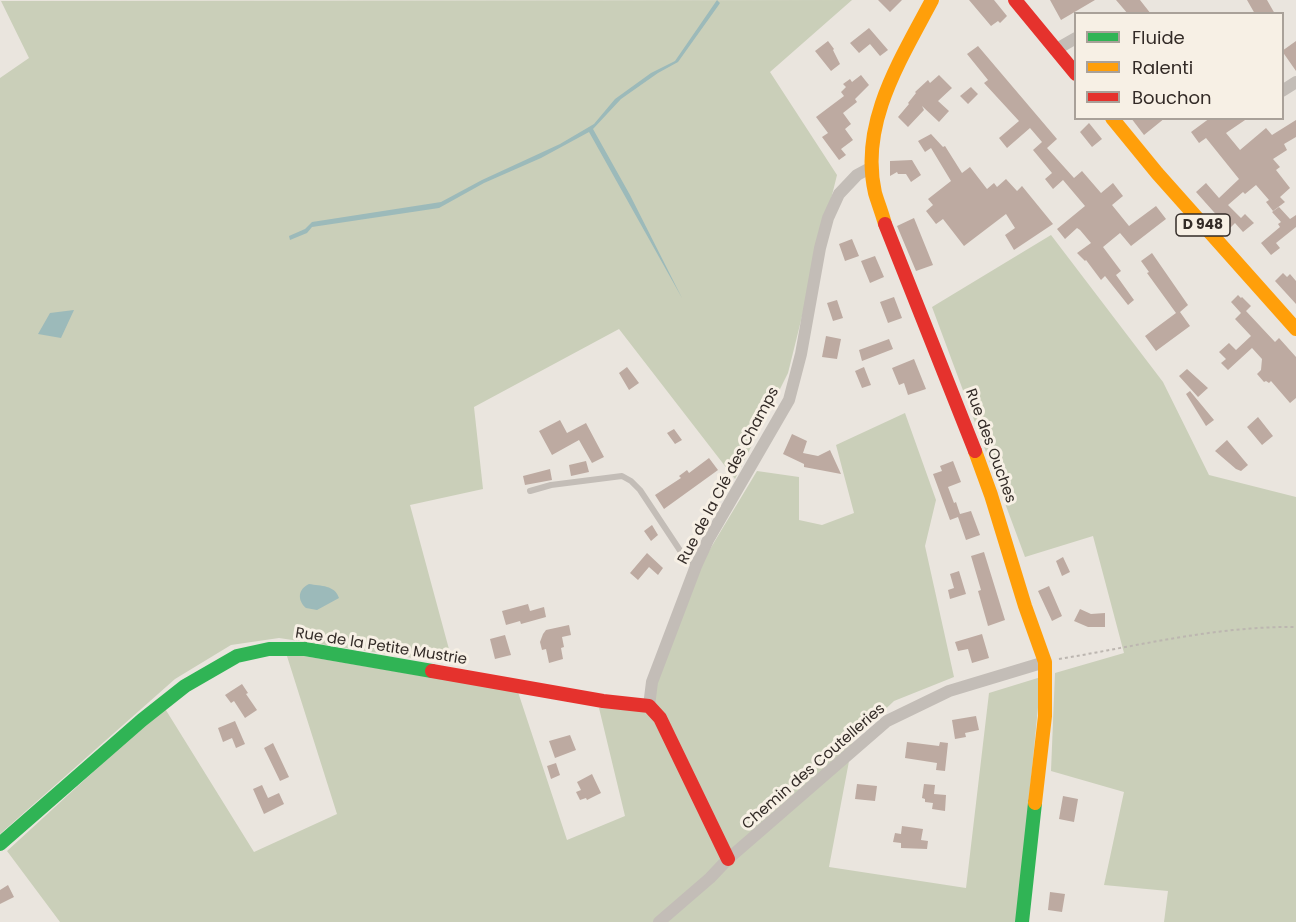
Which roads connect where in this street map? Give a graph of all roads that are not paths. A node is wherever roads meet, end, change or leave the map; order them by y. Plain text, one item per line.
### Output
1 (932, 0) edge
2 (1015, 0) edge
3 (1074, 39) edge
4 (1055, 50) junction
5 (1074, 72) edge
6 (1114, 120) edge
7 (872, 167) junction
8 (1296, 329) edge
9 (530, 492) dead end
10 (696, 566) junction
11 (1045, 662) junction
12 (649, 706) junction
13 (0, 844) edge
14 (728, 859) junction
15 (659, 922) edge
16 (1022, 922) edge

1 - 7 street, Rue des Ouches
2 - 4 street
3 - 4 street
4 - 5 street
6 - 8 street, D 948
7 - 10 street, Rue de la Clé des Champs
7 - 11 street, Rue des Ouches
9 - 10 lane
10 - 12 street, Rue de la Clé des Champs
11 - 14 street, Chemin des Coutelleries
11 - 16 street, Rue des Ouches
12 - 13 street, Rue de la Petite Mustrie
12 - 14 street
14 - 15 street, Chemin des Coutelleries

